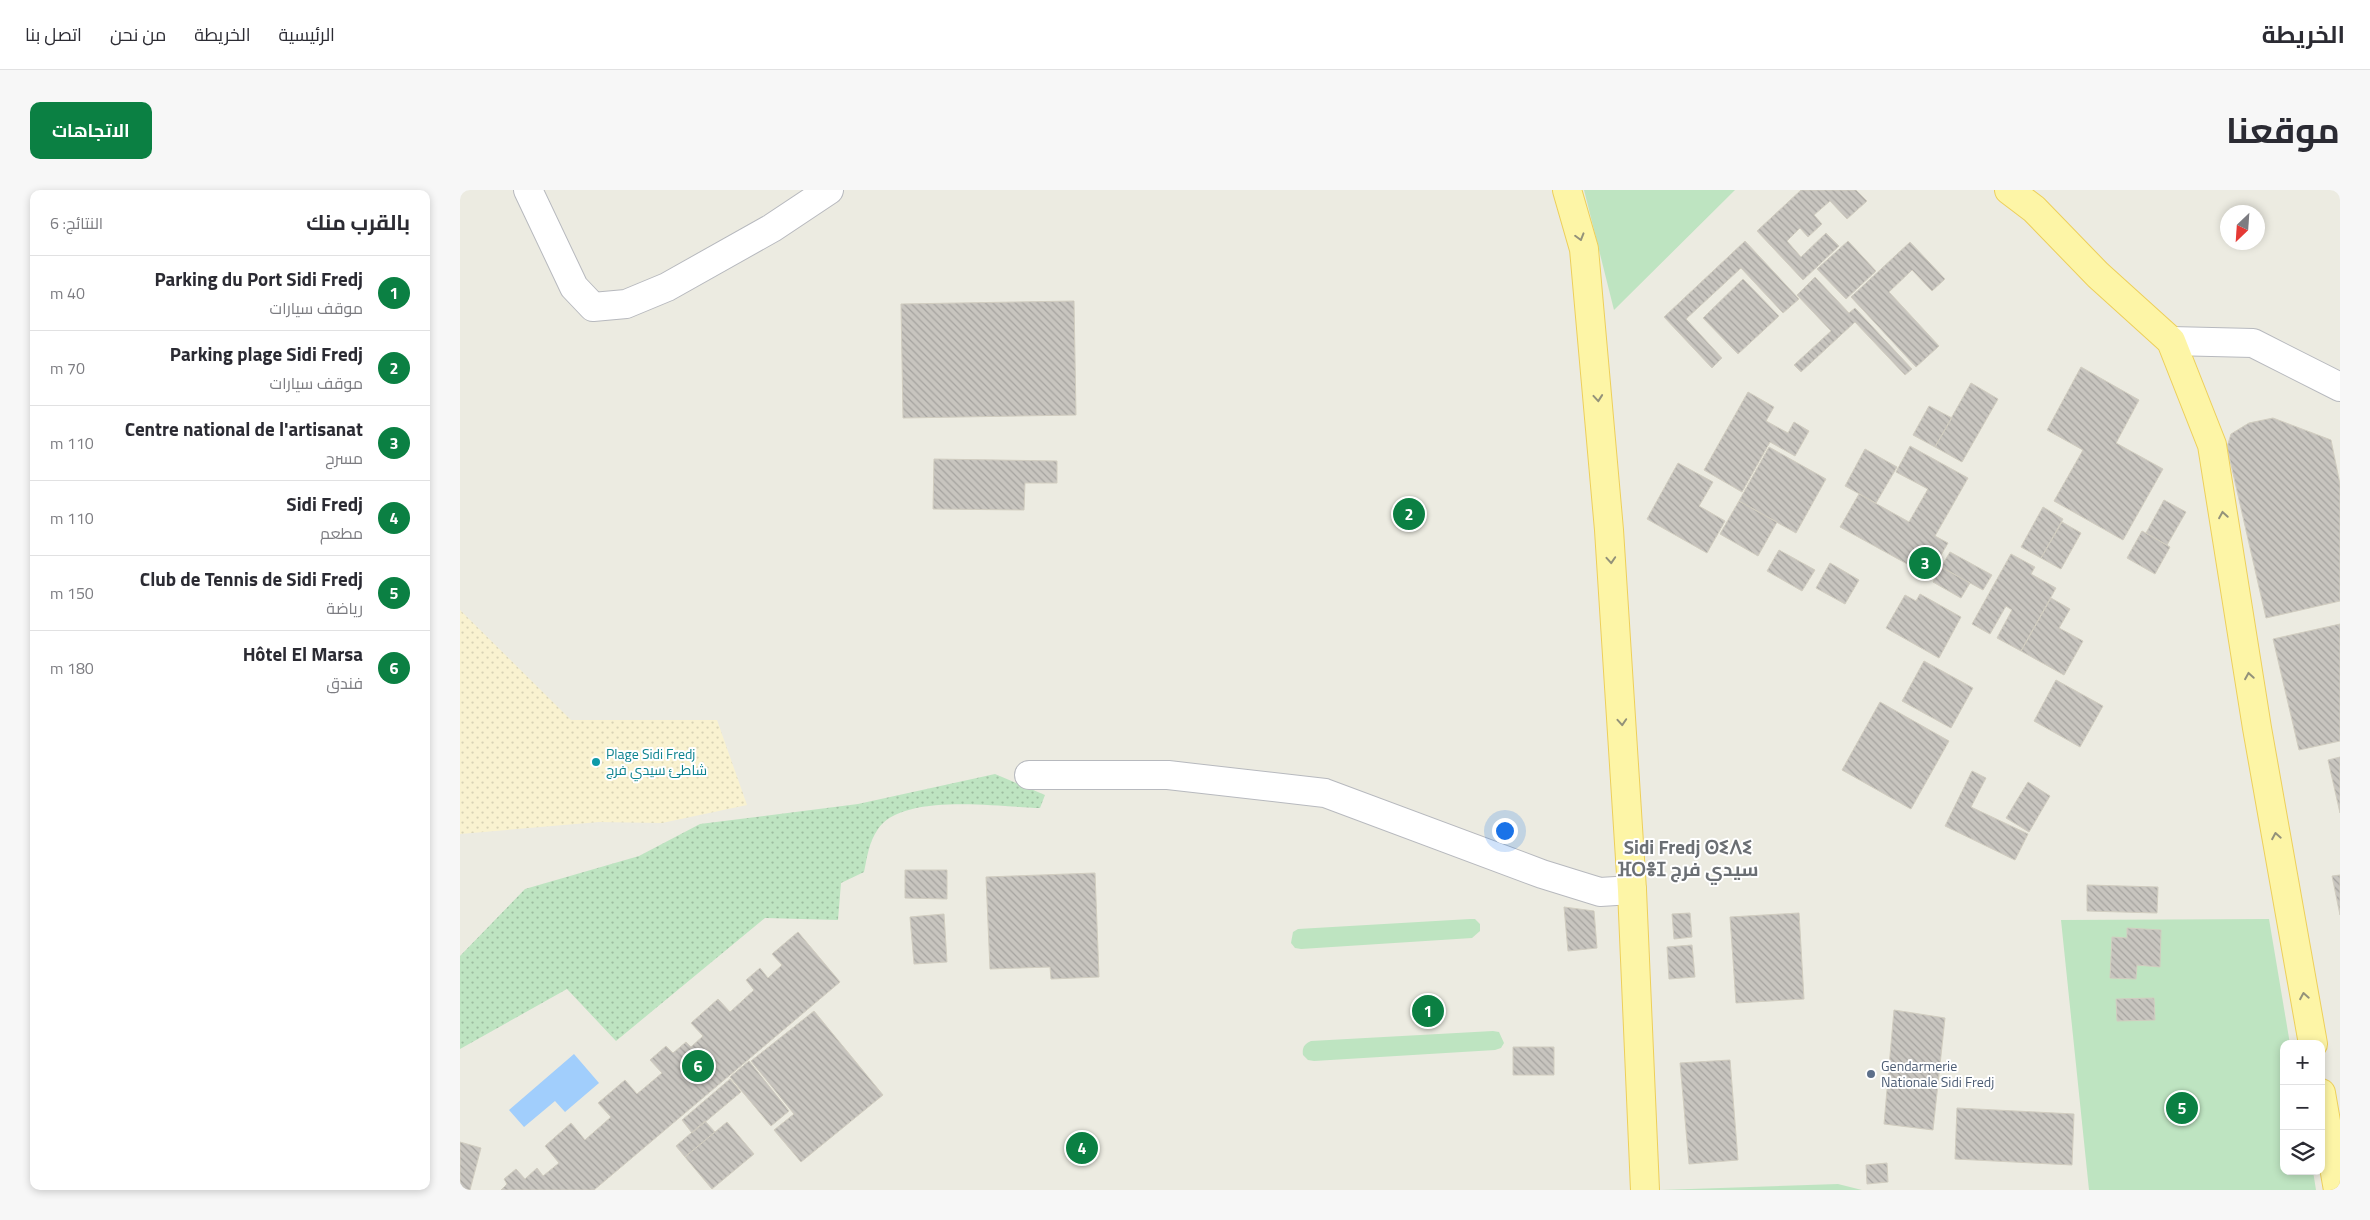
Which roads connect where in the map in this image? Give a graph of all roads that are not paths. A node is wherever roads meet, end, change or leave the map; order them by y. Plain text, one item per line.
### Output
1 (528, 190) edge
2 (829, 190) edge
3 (1567, 190) edge
4 (2008, 190) edge
5 (2170, 342) junction
6 (2340, 387) edge
7 (1030, 776) dead end
8 (1632, 890) junction
9 (2312, 1040) edge
10 (2325, 1116) edge
11 (1645, 1190) edge
12 (2338, 1190) edge

1 - 2 street
3 -> 8 main road
4 - 5 main road
5 - 6 street
9 -> 5 main road
7 - 8 street
8 - 11 main road
10 - 12 main road

